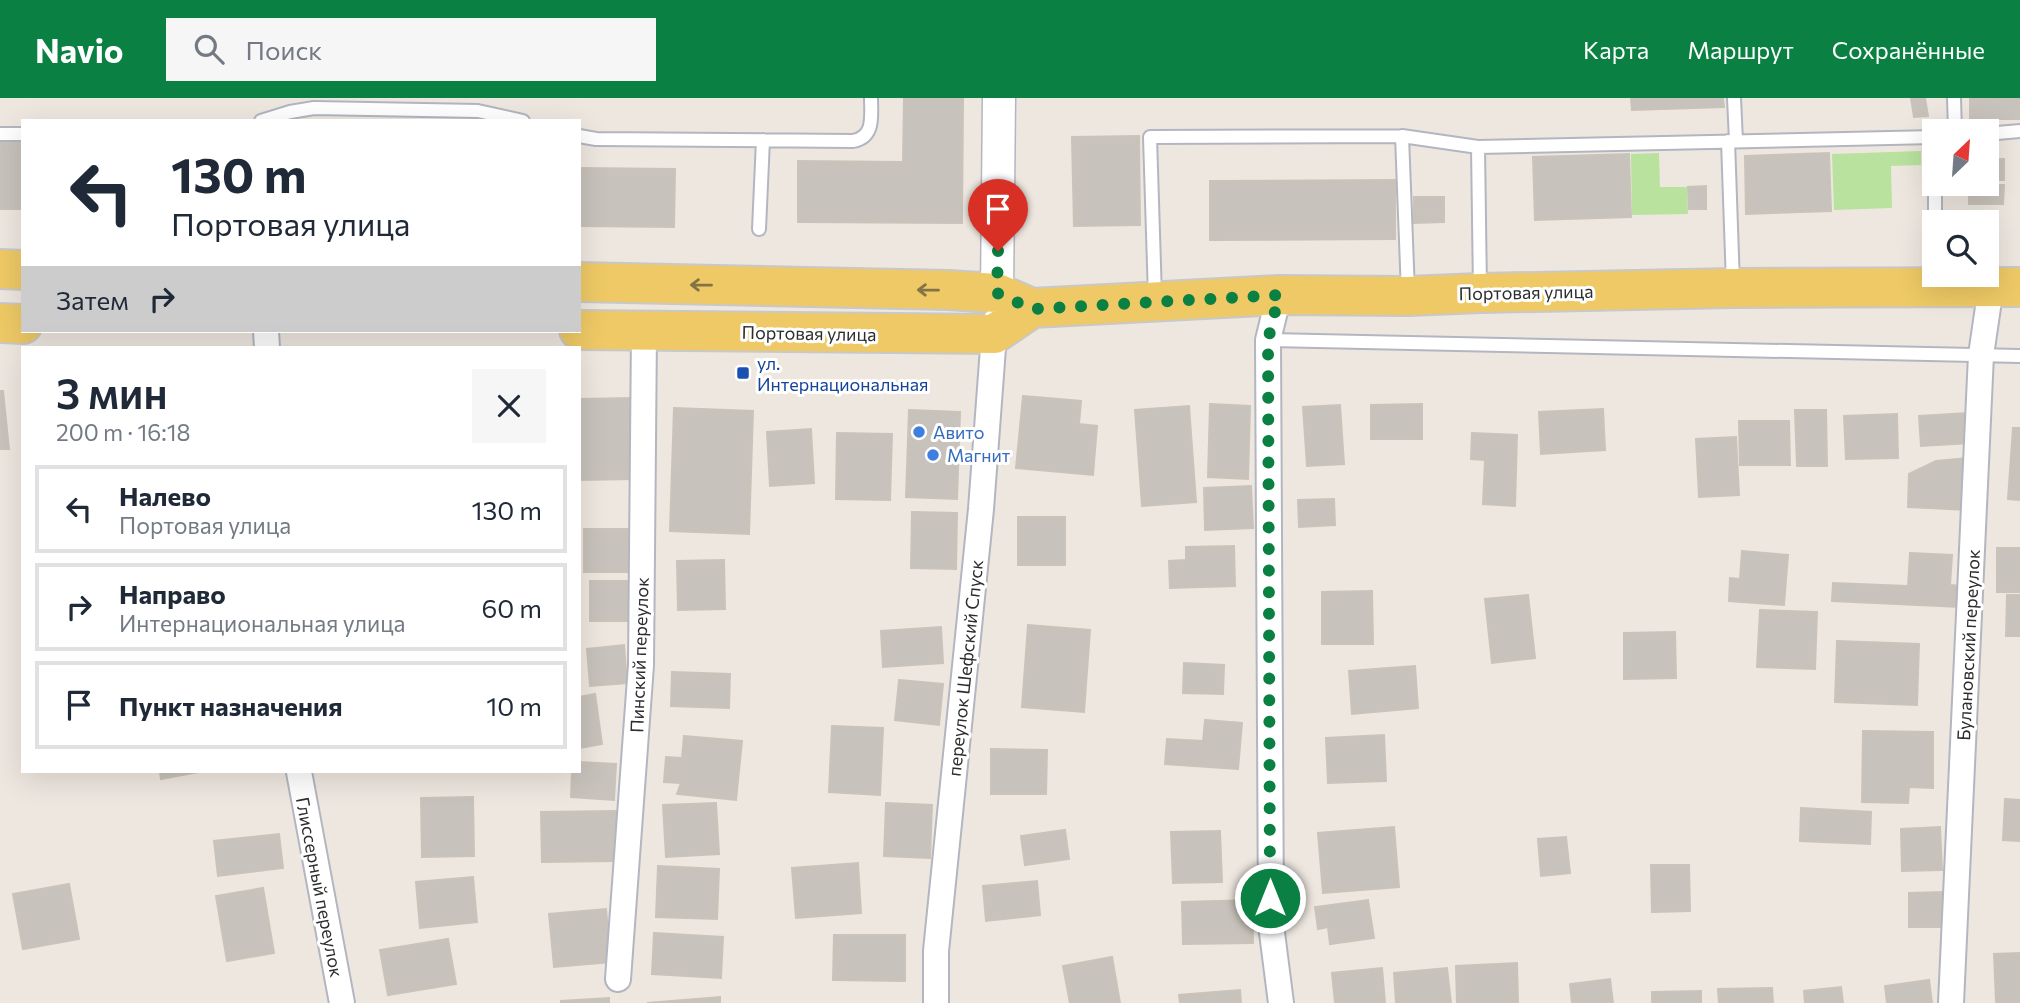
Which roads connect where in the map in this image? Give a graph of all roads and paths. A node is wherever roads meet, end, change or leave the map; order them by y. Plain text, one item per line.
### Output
1 (871, 98) edge
2 (999, 98) edge
3 (1734, 98) edge
4 (1954, 98) edge
5 (267, 119) edge
6 (514, 119) edge
7 (1955, 119) edge
8 (2020, 131) edge
9 (1999, 133) edge
10 (0, 134) edge
11 (21, 134) edge
12 (581, 136) edge
13 (1402, 136) junction
14 (1922, 137) edge
15 (763, 140) junction
16 (1732, 141) junction
17 (1478, 147) junction
18 (759, 229) dead end
19 (0, 269) edge
20 (21, 270) edge
21 (1922, 281) edge
22 (581, 282) edge
23 (2006, 287) edge
24 (1733, 288) junction
25 (997, 293) junction
26 (1480, 293) junction
27 (1279, 295) junction
28 (1408, 296) junction
29 (1155, 301) junction
30 (1032, 309) junction
31 (0, 323) edge
32 (21, 324) edge
33 (581, 330) edge
34 (644, 331) junction
35 (994, 334) junction
36 (1268, 340) junction
37 (1981, 355) junction
38 (2020, 356) edge
39 (299, 773) edge
40 (618, 979) dead end
41 (342, 1003) edge
42 (936, 1003) edge
43 (1281, 1003) edge
44 (1951, 1003) edge

1 - 15 lane
2 - 25 street
3 - 16 lane
4 - 7 lane
5 - 6 lane
8 - 9 lane
10 - 11 lane
12 - 15 lane
13 - 17 lane
13 - 28 lane
13 - 29 lane
14 - 16 lane
15 - 18 lane
16 - 17 lane
16 - 24 lane
17 - 26 lane
19 - 20 main road
21 - 24 main road, Портовая улица
25 -> 22 main road, Портовая улица
23 - 37 street, Булановский переулок
24 - 26 main road, Портовая улица
25 - 30 main road, Портовая улица
25 - 35 street, переулок Шефский Спуск
26 - 28 main road, Портовая улица
27 - 28 main road, Портовая улица
27 - 29 main road, Портовая улица
27 - 36 street
29 - 30 main road, Портовая улица
30 - 35 main road, Портовая улица
31 - 32 main road
33 - 34 main road, Портовая улица
34 - 35 main road, Портовая улица
34 - 40 street, Пинский переулок
35 - 42 street, переулок Шефский Спуск
36 - 37 lane
36 - 43 street
37 - 38 lane
37 - 44 street, Булановский переулок
39 - 41 street, Глиссерный переулок

